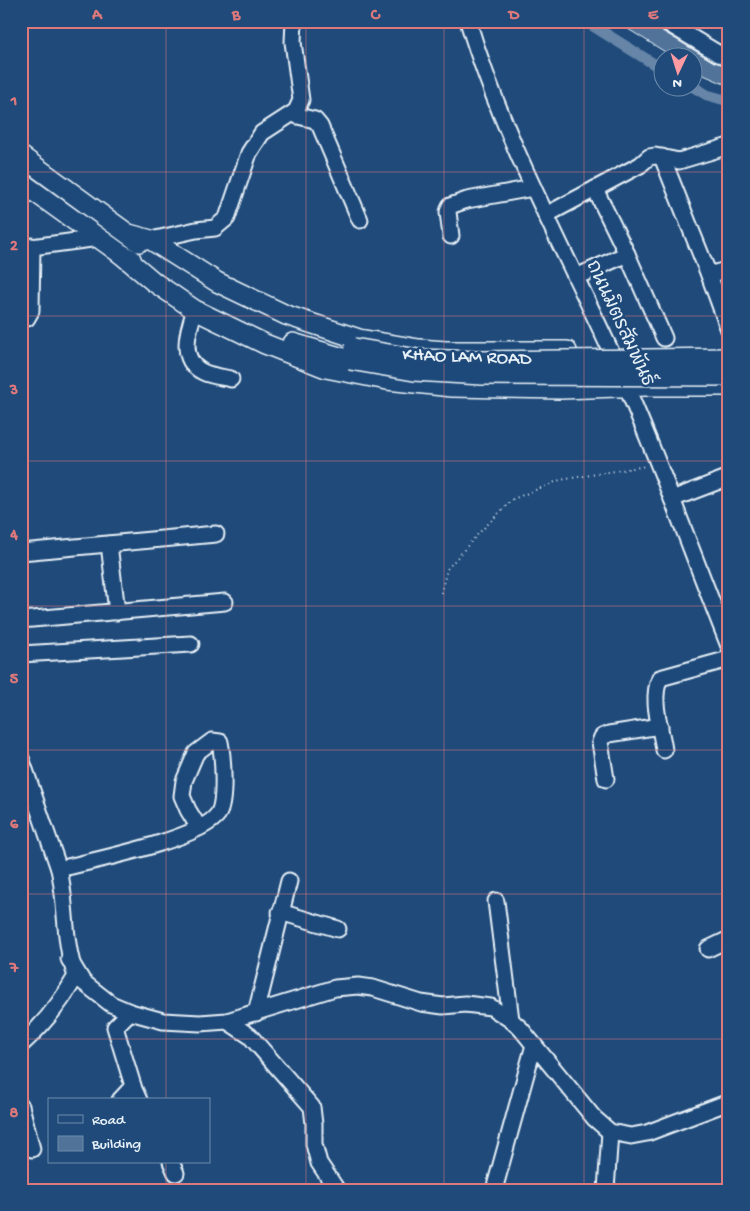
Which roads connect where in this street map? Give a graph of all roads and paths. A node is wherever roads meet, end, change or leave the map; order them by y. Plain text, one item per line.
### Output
1 (294, 21) edge
2 (468, 21) edge
3 (664, 21) edge
4 (729, 57) edge
5 (296, 111) junction
6 (729, 146) edge
7 (21, 156) edge
8 (662, 157) junction
9 (21, 182) edge
10 (533, 188) junction
11 (595, 189) junction
12 (546, 215) junction
13 (360, 220) dead end
14 (129, 234) junction
15 (451, 236) dead end
16 (99, 238) junction
17 (151, 240) junction
18 (26, 247) edge
19 (121, 254) junction
20 (627, 254) junction
21 (729, 269) edge
22 (709, 275) junction
23 (576, 277) junction
24 (195, 310) junction
25 (21, 317) edge
26 (729, 330) edge
27 (664, 338) dead end
28 (702, 350) junction
29 (729, 350) edge
30 (446, 351) junction
31 (558, 351) junction
32 (611, 351) junction
33 (352, 354) junction
34 (729, 358) edge
35 (729, 376) edge
36 (231, 379) dead end
37 (626, 386) junction
38 (697, 386) junction
39 (729, 386) edge
40 (452, 387) junction
41 (561, 388) junction
42 (658, 464) junction
43 (727, 478) dead end
44 (672, 499) junction
45 (216, 534) dead end
46 (109, 544) junction
47 (21, 552) edge
48 (440, 593) dead end
49 (225, 602) dead end
50 (117, 612) junction
51 (21, 620) edge
52 (191, 644) dead end
53 (729, 646) edge
54 (21, 654) edge
55 (729, 659) edge
56 (660, 726) junction
57 (664, 750) dead end
58 (21, 758) edge
59 (606, 779) dead end
60 (199, 828) junction
61 (59, 869) junction
62 (289, 881) dead end
63 (496, 900) dead end
64 (280, 912) junction
65 (338, 929) dead end
66 (729, 939) edge
67 (708, 948) dead end
68 (69, 959) junction
69 (130, 1012) junction
70 (256, 1013) junction
71 (511, 1020) junction
72 (227, 1021) junction
73 (21, 1044) edge
74 (534, 1045) junction
75 (136, 1093) edge
76 (729, 1102) edge
77 (21, 1106) edge
78 (610, 1132) junction
79 (32, 1149) dead end
80 (337, 1190) edge
81 (494, 1190) edge
82 (606, 1190) edge

1 - 5 street
2 - 10 street, ถนนมิตรสัมพันธ์
3 - 4 street
5 - 13 street
5 - 17 street
6 - 8 street
7 - 14 main road, KHAO LAM ROAD
8 - 11 street
8 - 22 street
9 - 16 main road, KHAO LAM ROAD
10 - 12 street, ถนนมิตรสัมพันธ์
10 - 15 street
11 - 12 street
11 - 20 street
12 - 23 street, ถนนมิตรสัมพันธ์
14 - 17 main road
14 - 33 main road, KHAO LAM ROAD
16 - 18 street
16 - 19 main road, KHAO LAM ROAD
17 - 30 main road
18 - 25 street
19 - 24 main road
19 - 33 main road, KHAO LAM ROAD
20 - 23 street
20 - 27 street
21 - 22 street
22 - 26 street
23 - 32 street, ถนนมิตรสัมพันธ์
24 - 36 street
24 - 40 main road
28 - 29 main road
28 - 32 main road
28 - 38 main road
30 - 31 main road
30 - 40 main road
31 - 32 main road
31 - 41 main road
32 - 37 street, ถนนมิตรสัมพันธ์
33 - 34 main road, KHAO LAM ROAD, bridge
33 - 35 main road, KHAO LAM ROAD, bridge
37 - 38 main road
37 - 41 main road
37 - 42 street, ถนนมิตรสัมพันธ์
38 - 39 main road
40 - 41 main road
42 - 44 street, ถนนมิตรสัมพันธ์
42 - 48 path
43 - 44 street
44 - 53 street, ถนนมิตรสัมพันธ์
45 - 46 street
46 - 47 street
46 - 50 street
49 - 50 street
50 - 51 street
52 - 54 street
55 - 56 street
56 - 57 street
56 - 59 street
58 - 61 street
60 - 60 street
60 - 61 street
61 - 68 street
62 - 64 street
63 - 71 street
64 - 65 street
64 - 70 street
66 - 67 street
68 - 69 street
68 - 73 street
69 - 72 street
69 - 75 street
70 - 71 street
70 - 72 street
71 - 74 street
72 - 80 street
74 - 78 street
74 - 81 street
76 - 78 street
77 - 79 street
78 - 82 street

